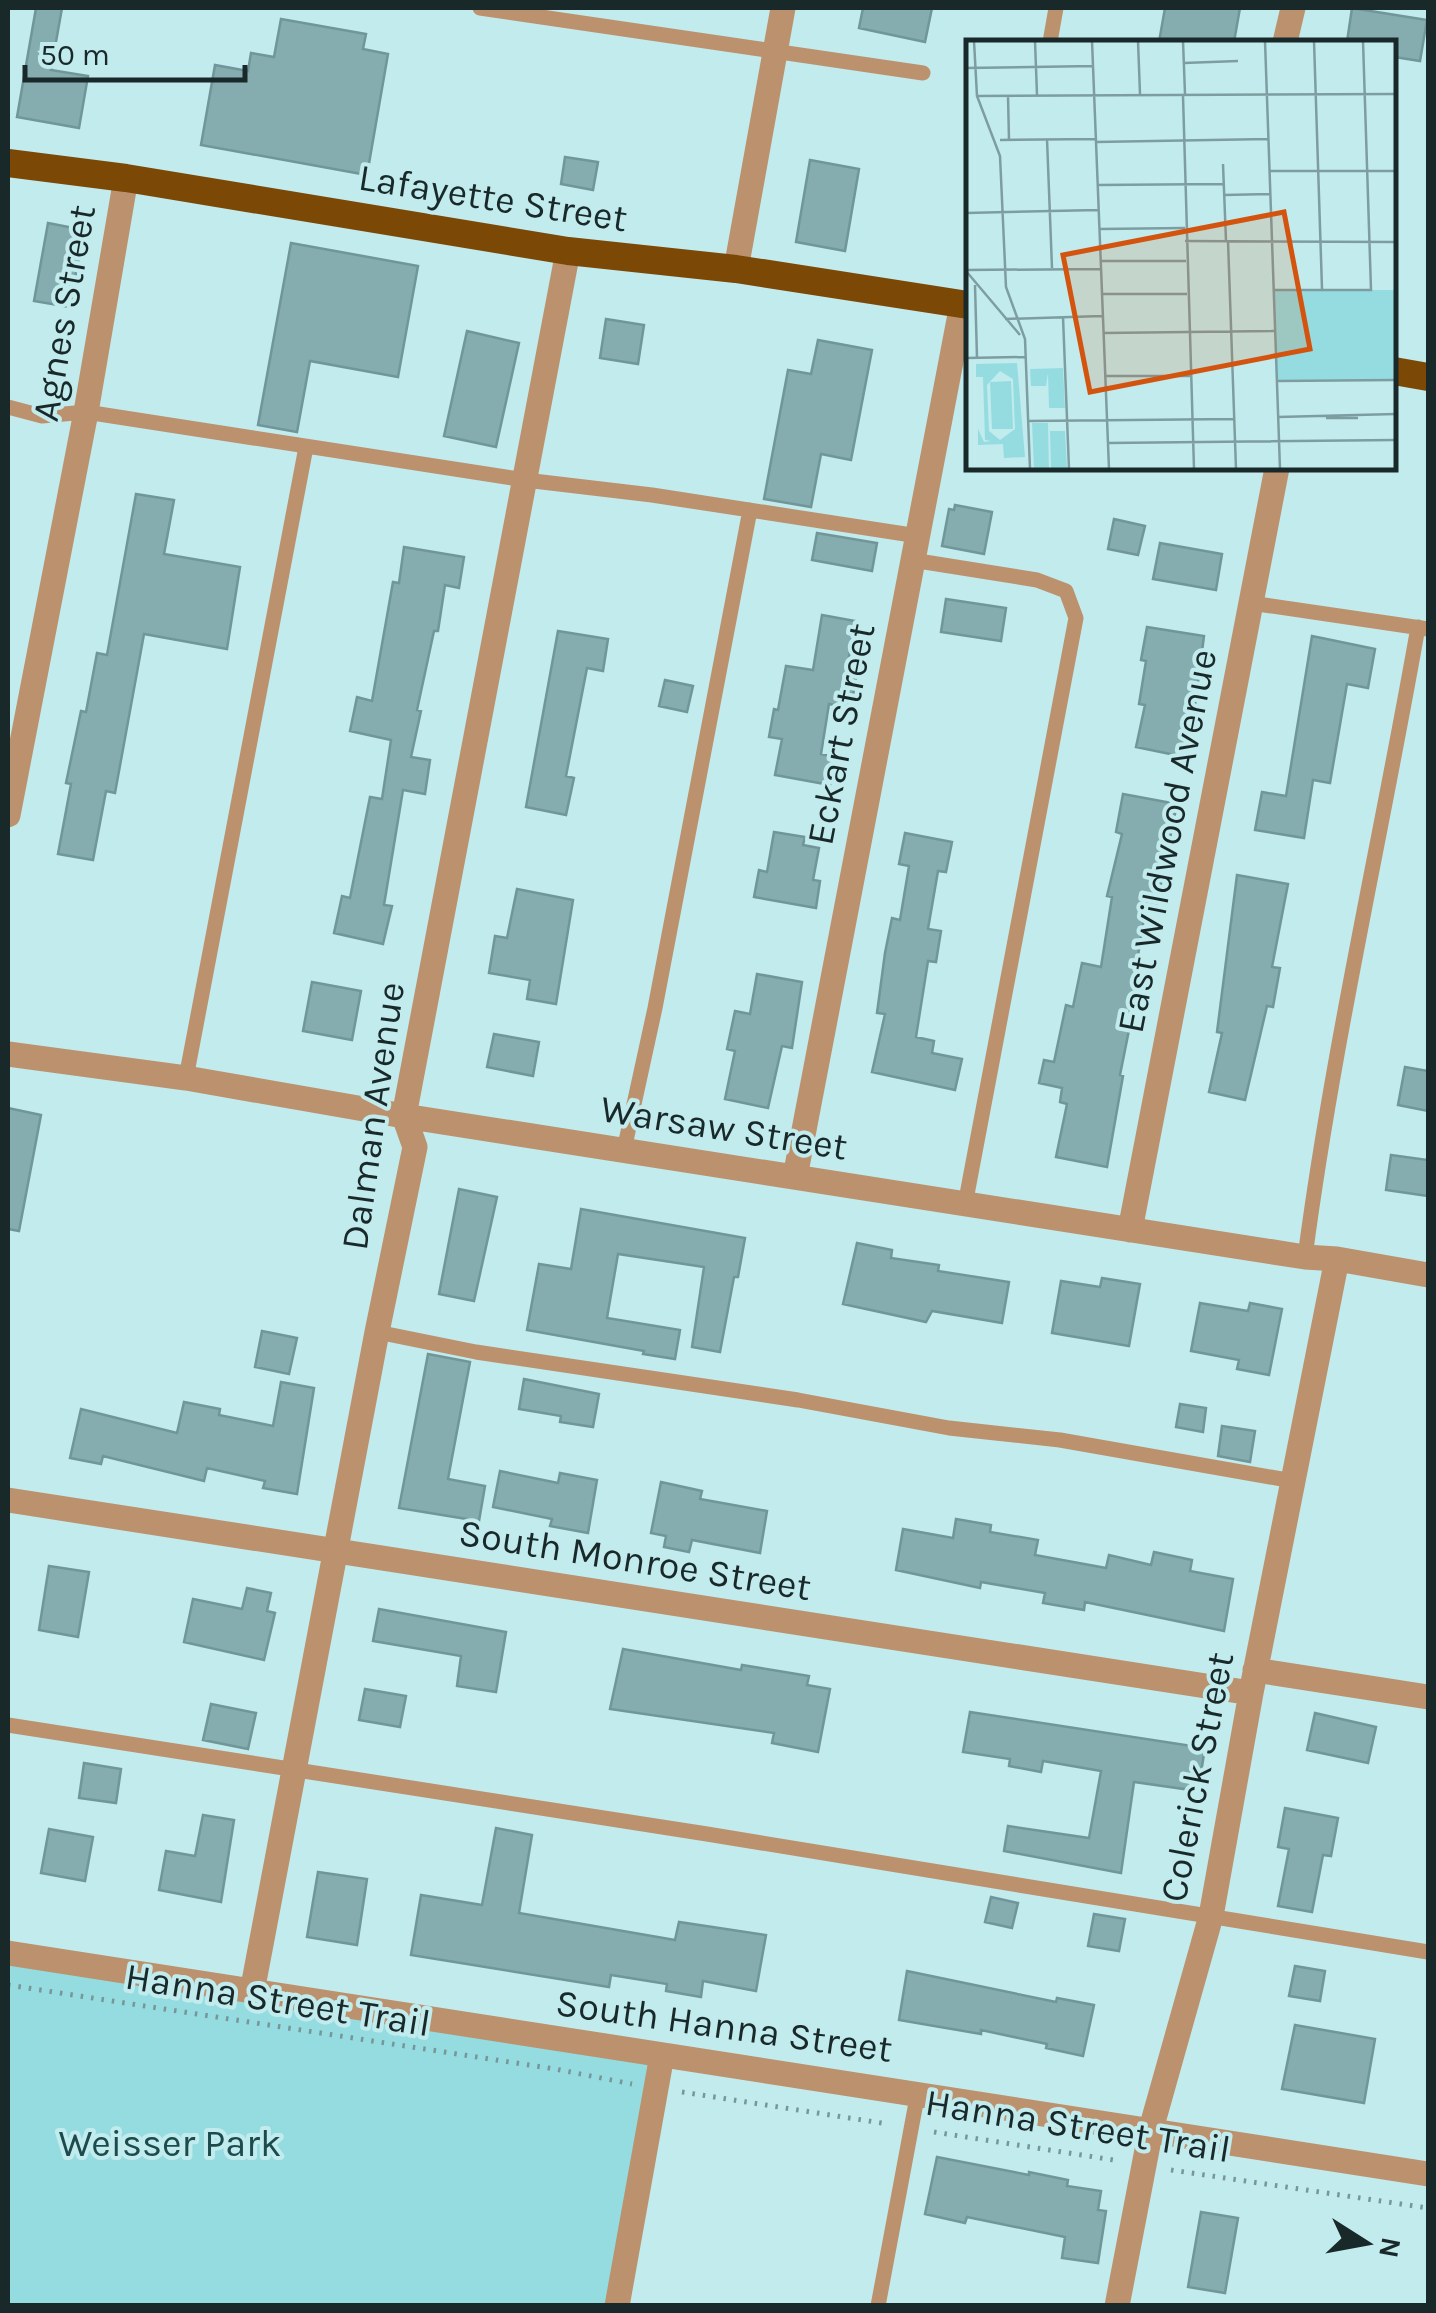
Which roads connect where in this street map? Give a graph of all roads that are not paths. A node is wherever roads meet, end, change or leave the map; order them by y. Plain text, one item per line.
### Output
1 (480, 8) edge
2 (783, 8) edge
3 (1056, 8) edge
4 (1292, 8) edge
5 (1050, 40) edge
6 (1285, 40) edge
7 (775, 51) junction
8 (922, 72) dead end
9 (8, 162) edge
10 (126, 178) junction
11 (568, 251) junction
12 (736, 269) junction
13 (965, 305) edge
14 (1396, 371) edge
15 (1428, 377) edge
16 (8, 407) edge
17 (86, 412) junction
18 (306, 448) junction
19 (1277, 470) edge
20 (525, 480) junction
21 (750, 510) junction
22 (915, 548) junction
23 (1251, 603) junction
24 (1423, 628) edge
25 (8, 815) edge
26 (8, 1054) edge
27 (186, 1078) junction
28 (404, 1116) junction
29 (624, 1150) junction
30 (796, 1177) junction
31 (965, 1205) junction
32 (1130, 1230) junction
33 (1305, 1257) junction
34 (1337, 1259) junction
35 (1428, 1275) edge
36 (377, 1332) junction
37 (1293, 1480) junction
38 (8, 1500) edge
39 (336, 1552) junction
40 (1253, 1682) junction
41 (1428, 1697) edge
42 (8, 1724) edge
43 (294, 1768) junction
44 (1211, 1916) junction
45 (1428, 1952) edge
46 (8, 1953) edge
47 (252, 1992) junction
48 (662, 2055) junction
49 (918, 2092) junction
50 (1151, 2129) junction
51 (1428, 2174) edge
52 (617, 2306) edge
53 (878, 2306) edge
54 (1118, 2306) edge

1 - 7 lane
2 - 7 street
3 - 5 lane
4 - 6 street
7 - 8 lane
7 - 12 street
9 - 10 highway, Lafayette Street
10 - 11 highway, Lafayette Street
10 - 17 street, Agnes Street
11 - 12 highway, Lafayette Street
11 - 20 street, Dalman Avenue
12 - 13 highway, Lafayette Street
13 - 22 street, Eckart Street
14 - 15 highway
16 - 17 lane
17 - 18 lane
17 - 25 street, Agnes Street
18 - 20 lane
18 - 27 lane
19 - 23 street, East Wildwood Avenue
20 - 21 lane
20 - 28 street, Dalman Avenue
21 - 22 lane
21 - 29 lane
22 - 30 street, Eckart Street
22 - 31 lane
23 - 24 lane
23 - 32 street, East Wildwood Avenue
24 - 33 lane
26 - 27 street, Warsaw Street
27 - 28 street, Warsaw Street
28 - 29 street, Warsaw Street
28 - 36 street, Dalman Avenue
29 - 30 street, Warsaw Street
30 - 31 street, Warsaw Street
31 - 32 street, Warsaw Street
32 - 33 street, Warsaw Street
33 - 34 street, Warsaw Street
34 - 35 street, Warsaw Street
34 - 37 street, Colerick Street
36 - 37 lane
36 - 39 street, Dalman Avenue
37 - 40 street, Colerick Street
38 - 39 street, South Monroe Street
39 - 40 street, South Monroe Street
39 - 43 street, Dalman Avenue
40 - 41 street, South Monroe Street
40 - 44 street, Colerick Street
42 - 43 lane
43 - 44 lane
43 - 47 street, Dalman Avenue
44 - 45 lane
44 - 50 street, Colerick Street
46 - 47 street, South Hanna Street
47 - 48 street, South Hanna Street
48 - 49 street, South Hanna Street
48 - 52 street
49 - 50 street, South Hanna Street
49 - 53 lane
50 - 51 street, South Hanna Street
50 - 54 street, Colerick Street

